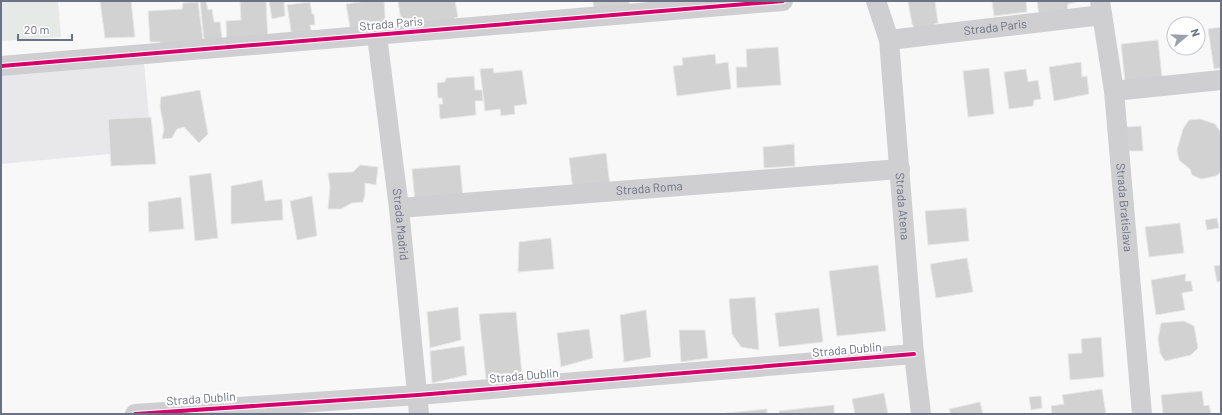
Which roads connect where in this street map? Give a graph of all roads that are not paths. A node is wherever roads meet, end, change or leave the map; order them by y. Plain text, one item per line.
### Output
1 (783, 1) edge
2 (876, 1) edge
3 (1101, 8) edge
4 (376, 36) junction
5 (889, 40) junction
6 (1, 66) edge
7 (1221, 80) edge
8 (1114, 91) junction
9 (900, 169) junction
10 (399, 208) junction
11 (914, 354) junction
12 (418, 404) edge
13 (135, 414) edge
14 (921, 414) edge
15 (1142, 414) edge

1 - 4 street, Strada Paris
2 - 5 street, Strada Atena
3 - 5 street, Strada Paris
3 - 8 street, Strada Bratislava
4 - 6 street, Strada Paris
4 - 10 street, Strada Madrid
5 - 9 street, Strada Atena
7 - 8 street
8 - 15 street, Strada Bratislava
9 - 10 street, Strada Roma
9 - 11 street, Strada Atena
10 - 12 street, Strada Madrid
11 - 12 street, Strada Dublin
11 - 14 street, Strada Atena
12 - 13 street, Strada Dublin

